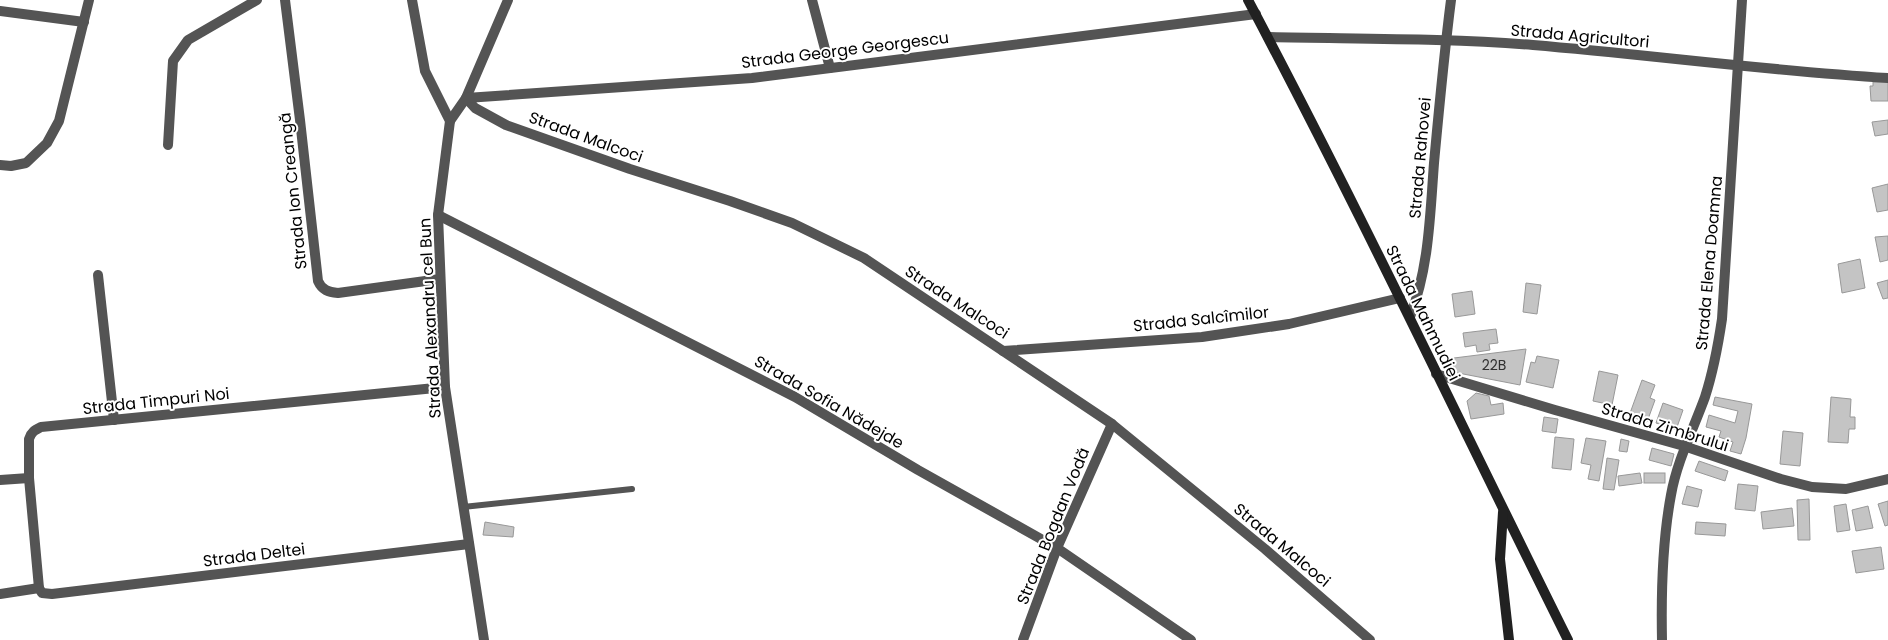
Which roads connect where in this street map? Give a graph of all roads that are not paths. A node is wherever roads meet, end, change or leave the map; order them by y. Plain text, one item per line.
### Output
1 (9, 0) edge
2 (89, 0) edge
3 (257, 0) edge
4 (285, 0) edge
5 (412, 0) edge
6 (508, 0) edge
7 (812, 0) edge
8 (1248, 0) edge
9 (1451, 0) edge
10 (1742, 0) edge
11 (5, 11) edge
12 (1256, 14) junction
13 (84, 22) junction
14 (1268, 37) junction
15 (1446, 41) junction
16 (1738, 66) junction
17 (830, 68) junction
18 (1888, 78) edge
19 (466, 98) junction
20 (450, 121) junction
21 (168, 144) dead end
22 (0, 165) edge
23 (438, 215) junction
24 (98, 276) dead end
25 (440, 280) junction
26 (1400, 298) junction
27 (1410, 317) junction
28 (1003, 351) junction
29 (1436, 374) junction
30 (446, 388) junction
31 (114, 420) junction
32 (1112, 424) junction
33 (1684, 446) junction
34 (29, 478) junction
35 (1888, 479) edge
36 (0, 480) edge
37 (632, 489) dead end
38 (462, 506) junction
39 (1503, 510) junction
40 (468, 544) junction
41 (1057, 548) junction
42 (41, 590) junction
43 (0, 594) edge
44 (484, 640) edge
45 (1023, 640) edge
46 (1191, 640) edge
47 (1370, 640) edge
48 (1509, 640) edge
49 (1568, 640) edge
50 (1662, 640) edge

1 - 11 street
2 - 13 street
3 - 21 street
4 - 25 street, Strada Ion Creangă
5 - 20 street
6 - 19 street
7 - 17 street
8 - 12 main road, Strada Mahmudiei
9 - 15 street, Strada Rahovei
10 - 16 street, Strada Elena Doamna
11 - 13 street
12 - 14 main road, Strada Mahmudiei
12 - 17 street, Strada George Georgescu
13 - 22 street
14 - 15 street, Strada Agricultori
14 - 26 main road, Strada Mahmudiei
15 - 16 street, Strada Agricultori
15 - 27 street, Strada Rahovei
16 - 18 street, Strada Agricultori
16 - 33 street, Strada Elena Doamna
17 - 19 street, Strada George Georgescu
19 - 20 street
19 - 28 street, Strada Malcoci
20 - 23 street, Strada Alexandru cel Bun
23 - 25 street, Strada Alexandru cel Bun
23 - 41 street, Strada Sofia Nădejde
24 - 31 street
25 - 30 street, Strada Alexandru cel Bun
26 - 27 main road, Strada Mahmudiei
26 - 28 street, Strada Salcîmilor
27 - 29 main road, Strada Mahmudiei
28 - 32 street, Strada Malcoci
29 - 33 street, Strada Zimbrului
29 - 39 main road, Strada Mahmudiei
30 - 31 street, Strada Timpuri Noi
30 - 38 street, Strada Alexandru cel Bun
31 - 34 street, Strada Timpuri Noi
32 - 41 street, Strada Bogdan Vodă
32 - 47 street, Strada Malcoci
33 - 35 street, Strada Zimbrului
33 - 50 street, Strada Elena Doamna
34 - 36 street
34 - 42 street, Strada Timpuri Noi
37 - 38 lane
38 - 40 street, Strada Alexandru cel Bun
39 - 48 main road
39 - 49 main road, Strada Mahmudiei
40 - 42 street, Strada Deltei
40 - 44 street, Strada Alexandru cel Bun
41 - 45 street, Strada Bogdan Vodă
41 - 46 street, Strada Sofia Nădejde
42 - 43 street, Strada Deltei

